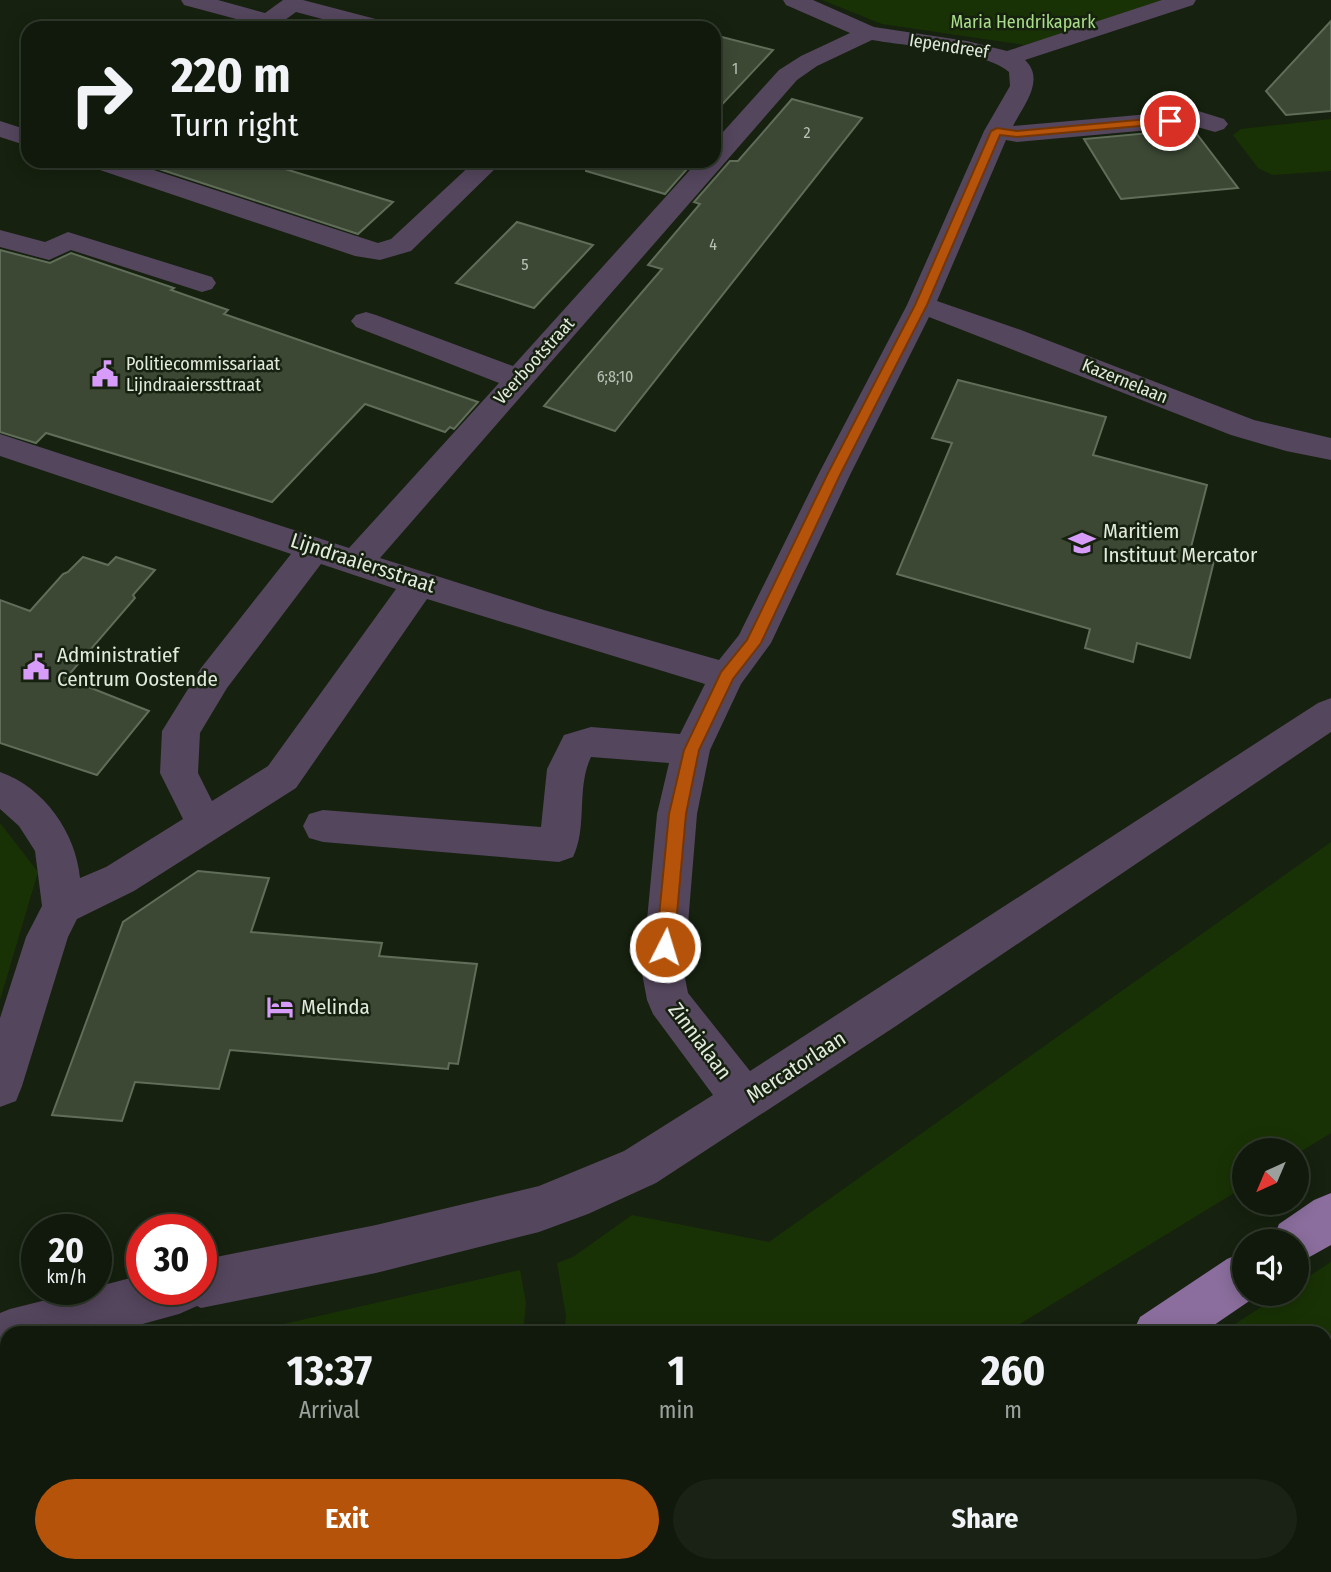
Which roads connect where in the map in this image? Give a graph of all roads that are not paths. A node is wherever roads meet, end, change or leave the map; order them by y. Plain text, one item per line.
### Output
1 (192, 0) edge
2 (794, 0) edge
3 (1185, 0) edge
4 (255, 21) edge
5 (268, 21) edge
6 (356, 21) edge
7 (869, 33) junction
8 (1008, 58) junction
9 (1215, 124) dead end
10 (0, 129) edge
11 (997, 131) junction
12 (21, 136) edge
13 (721, 151) edge
14 (121, 168) edge
15 (484, 168) edge
16 (706, 168) edge
17 (0, 238) edge
18 (202, 283) dead end
19 (921, 305) junction
20 (366, 321) dead end
21 (518, 379) junction
22 (0, 445) edge
23 (1331, 449) edge
24 (315, 548) junction
25 (357, 562) junction
26 (419, 582) junction
27 (727, 676) junction
28 (1331, 713) edge
29 (691, 750) junction
30 (0, 788) edge
31 (323, 826) dead end
32 (206, 827) junction
33 (61, 906) junction
34 (0, 1086) edge
35 (746, 1099) junction
36 (1331, 1217) edge
37 (1309, 1232) edge
38 (217, 1281) edge
39 (1232, 1284) edge
40 (126, 1304) edge
41 (39, 1326) edge
42 (1169, 1326) edge

1 - 4 street
2 - 7 street, Iependreef
3 - 8 street, Iependreef
5 - 6 street
7 - 8 street, Iependreef
7 - 13 street, Veerbootstraat
8 - 11 street, Zinnialaan
9 - 11 street
10 - 12 street
11 - 19 street, Zinnialaan
14 - 15 street
16 - 21 street, Veerbootstraat
17 - 18 street
19 - 23 street, Kazernelaan
19 - 27 street, Zinnialaan
20 - 21 street
21 - 25 street, Veerbootstraat
22 - 24 street, Lijndraaiersstraat
24 - 25 street, Lijndraaiersstraat
24 - 32 street
25 - 26 street, Lijndraaiersstraat
26 - 27 street, Lijndraaiersstraat
26 - 32 street
27 - 29 street, Zinnialaan
28 - 35 street, Mercatorlaan
29 - 31 street
29 - 35 street, Zinnialaan
30 - 33 street
32 - 33 street
33 - 34 street
35 - 38 street, Mercatorlaan
36 - 37 main road
39 - 42 main road
40 - 41 street

